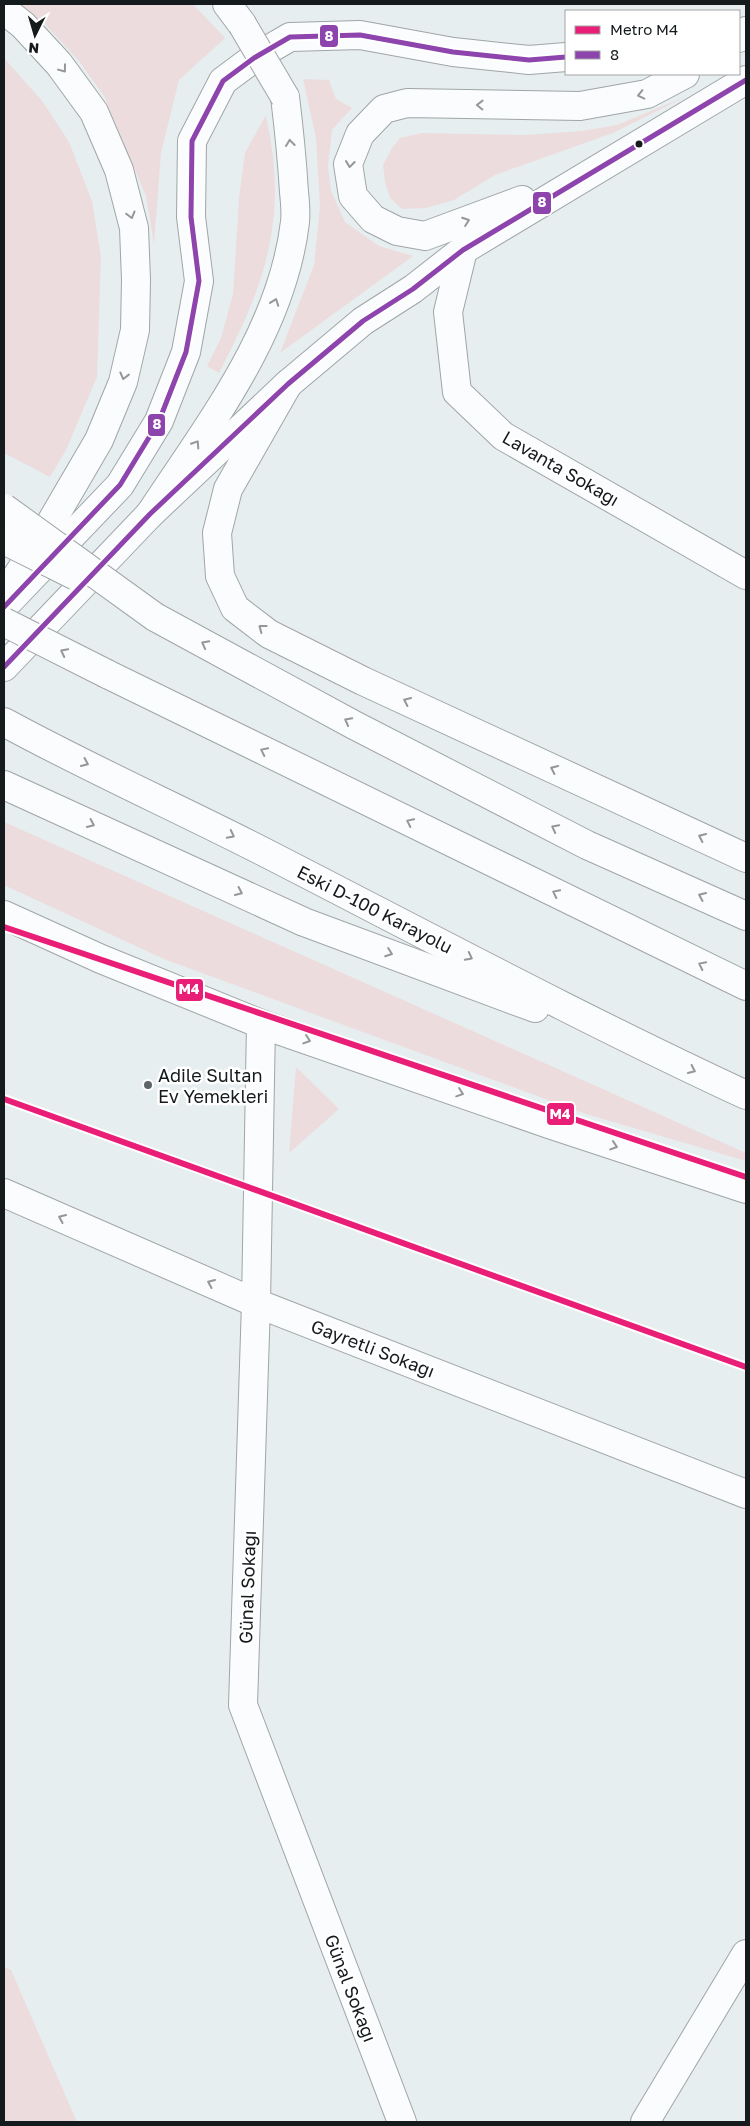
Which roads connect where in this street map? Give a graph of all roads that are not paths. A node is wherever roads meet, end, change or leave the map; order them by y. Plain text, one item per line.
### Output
1 (4, 10) edge
2 (235, 14) edge
3 (565, 57) edge
4 (683, 75) edge
5 (746, 80) edge
6 (588, 174) junction
7 (463, 250) junction
8 (288, 384) junction
9 (4, 508) edge
10 (150, 514) junction
11 (4, 540) edge
12 (746, 575) edge
13 (4, 596) edge
14 (4, 607) edge
15 (155, 617) junction
16 (4, 622) edge
17 (4, 667) edge
18 (4, 722) edge
19 (9, 787) edge
20 (746, 858) edge
21 (4, 915) edge
22 (746, 916) edge
23 (746, 986) edge
24 (260, 1024) junction
25 (653, 1052) junction
26 (746, 1095) edge
27 (746, 1190) edge
28 (4, 1193) edge
29 (256, 1303) junction
30 (746, 1494) edge
31 (746, 1954) edge
32 (402, 2122) edge
33 (644, 2122) edge

1 -> 13 main road
10 -> 2 main road, bridge
3 - 14 main road
4 -> 6 main road
5 - 6 main road
6 - 7 main road
7 - 8 main road
7 - 12 main road, Lavanta Sokağı
8 - 10 main road
20 -> 8 main road
9 - 15 main road, bridge
10 - 17 main road
11 - 15 main road, bridge
22 -> 15 main road
23 -> 16 main road, bridge
18 -> 25 main road, Eski D-100 Karayolu
19 -> 25 main road
21 - 24 main road
24 -> 27 main road
24 - 29 main road, Günal Sokağı
25 -> 26 main road, Eski D-100 Karayolu
29 -> 28 main road, Gayretli Sokağı
29 - 30 main road, Gayretli Sokağı
29 - 32 main road, Günal Sokağı
31 - 33 main road

